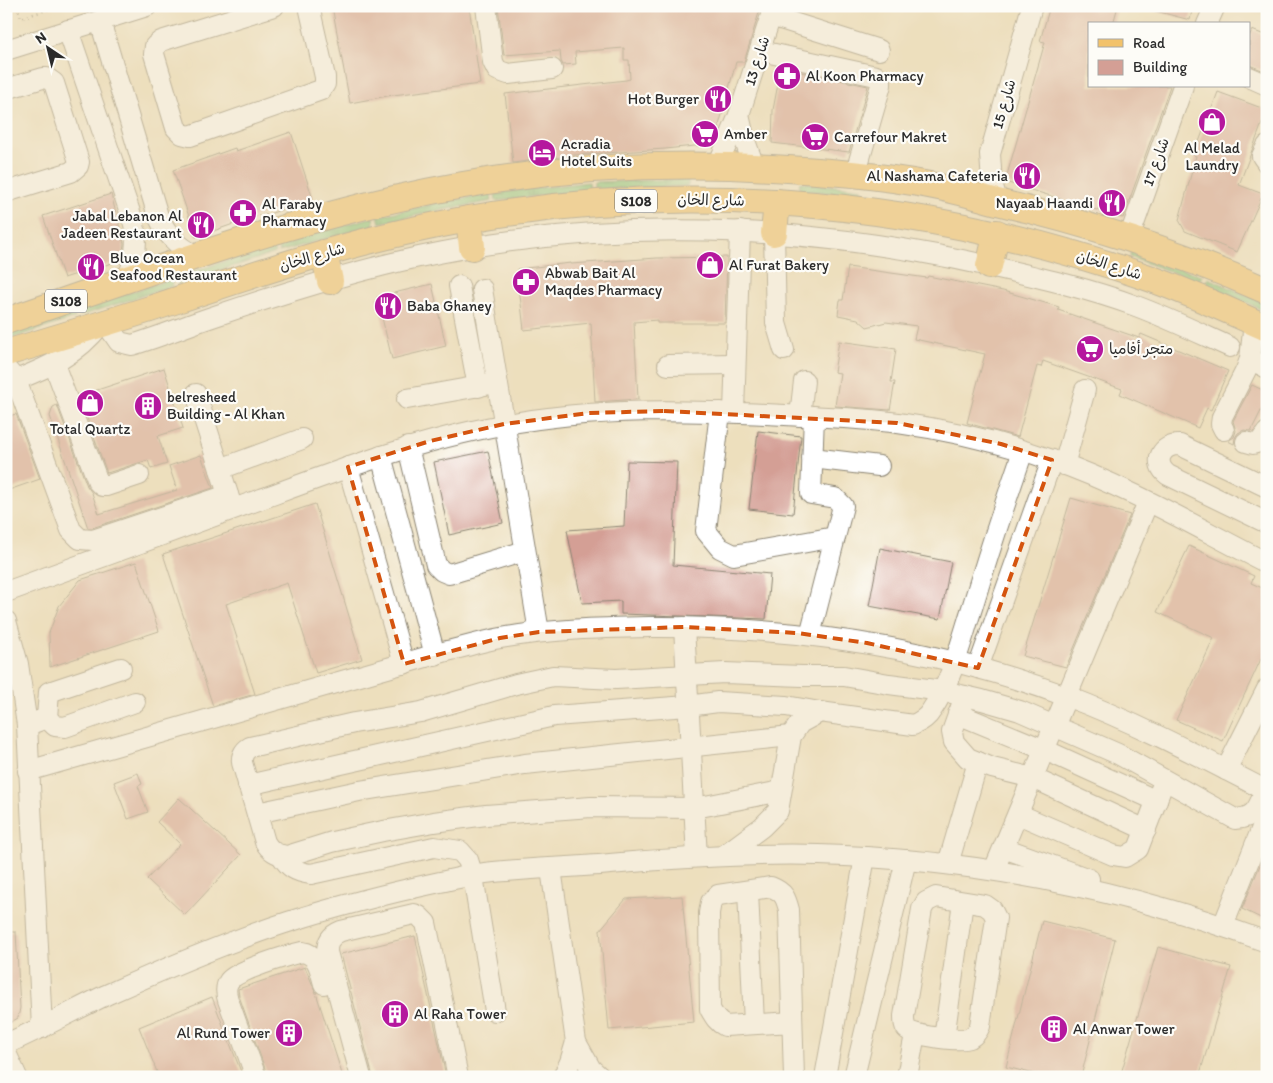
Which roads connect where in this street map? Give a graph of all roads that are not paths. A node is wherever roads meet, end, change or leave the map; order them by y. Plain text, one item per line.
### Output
1 (148, 6) edge
2 (309, 6) edge
3 (486, 6) edge
4 (1032, 6) edge
5 (1215, 6) edge
6 (261, 8) edge
7 (772, 11) edge
8 (100, 21) junction
9 (1208, 22) edge
10 (68, 30) junction
11 (6, 50) edge
12 (879, 50) dead end
13 (761, 51) junction
14 (552, 69) dead end
15 (1250, 76) edge
16 (1267, 85) edge
17 (1182, 88) edge
18 (6, 89) edge
19 (739, 115) junction
20 (1267, 146) edge
21 (1267, 163) edge
22 (718, 165) junction
23 (754, 166) junction
24 (855, 174) junction
25 (6, 192) edge
26 (958, 192) junction
27 (776, 202) junction
28 (998, 202) junction
29 (868, 210) junction
30 (469, 219) junction
31 (740, 231) junction
32 (774, 233) junction
33 (997, 234) junction
34 (1129, 238) junction
35 (472, 247) junction
36 (324, 253) junction
37 (197, 256) junction
38 (989, 266) junction
39 (1148, 278) junction
40 (126, 280) junction
41 (330, 281) junction
42 (459, 286) dead end
43 (482, 289) dead end
44 (1267, 291) edge
45 (1136, 306) junction
46 (6, 321) edge
47 (98, 325) junction
48 (1260, 325) edge
49 (1230, 346) dead end
50 (784, 350) dead end
51 (6, 354) edge
52 (54, 364) junction
53 (736, 364) junction
54 (1258, 364) edge
55 (668, 366) dead end
56 (9, 374) edge
57 (804, 381) dead end
58 (498, 383) junction
59 (478, 387) junction
60 (1085, 390) dead end
61 (196, 394) dead end
62 (406, 399) dead end
63 (727, 412) junction
64 (807, 416) junction
65 (504, 424) junction
66 (1224, 430) dead end
67 (1267, 432) edge
68 (302, 439) dead end
69 (1246, 442) dead end
70 (408, 448) junction
71 (1023, 451) junction
72 (381, 456) junction
73 (812, 458) junction
74 (1058, 462) junction
75 (879, 466) dead end
76 (348, 467) junction
77 (220, 470) junction
78 (139, 475) dead end
79 (1267, 487) edge
80 (231, 502) junction
81 (1148, 502) junction
82 (1267, 523) edge
83 (835, 537) junction
84 (526, 551) junction
85 (1267, 564) edge
86 (6, 592) edge
87 (6, 621) edge
88 (684, 627) junction
89 (539, 632) junction
90 (810, 635) junction
91 (436, 655) junction
92 (955, 661) junction
93 (404, 664) junction
94 (121, 668) dead end
95 (978, 668) junction
96 (686, 676) junction
97 (1267, 689) edge
98 (943, 691) junction
99 (1067, 697) junction
100 (135, 702) dead end
101 (961, 705) junction
102 (688, 706) junction
103 (820, 712) junction
104 (47, 718) junction
105 (27, 725) junction
106 (1055, 726) junction
107 (791, 736) junction
108 (691, 746) junction
109 (1045, 750) junction
110 (978, 762) junction
111 (1226, 770) junction
112 (28, 771) junction
113 (1033, 778) junction
114 (1165, 780) junction
115 (248, 785) junction
116 (1266, 789) edge
117 (781, 791) junction
118 (1157, 801) junction
119 (695, 808) junction
120 (257, 813) junction
121 (1018, 814) junction
122 (1267, 815) edge
123 (1146, 830) junction
124 (1004, 848) junction
125 (281, 856) junction
126 (723, 856) junction
127 (865, 857) junction
128 (697, 858) junction
129 (906, 860) junction
130 (948, 864) junction
131 (551, 869) junction
132 (994, 870) junction
133 (473, 876) junction
134 (748, 891) junction
135 (1109, 893) junction
136 (963, 902) junction
137 (1223, 926) junction
138 (1267, 942) edge
139 (494, 1011) dead end
140 (792, 1022) junction
141 (754, 1024) junction
142 (42, 1028) junction
143 (915, 1034) junction
144 (944, 1038) junction
145 (576, 1042) junction
146 (6, 1044) edge
147 (6, 1053) edge
148 (18, 1077) edge
149 (256, 1077) edge
150 (351, 1077) edge
151 (361, 1077) edge
152 (458, 1077) edge
153 (563, 1077) edge
154 (600, 1077) edge
155 (794, 1077) edge
156 (825, 1077) edge
157 (854, 1077) edge
158 (907, 1077) edge

1 - 8 street
2 - 6 street
3 - 14 street
4 - 28 street, شارع 15
5 - 9 street
7 - 12 street
7 - 13 street, شارع 13
8 - 10 street
8 - 37 street
10 - 11 street
10 - 40 street
13 - 19 street, شارع 13
13 - 24 street
15 - 16 street
17 - 34 street, شارع 17
18 - 25 street
19 - 22 street, شارع 13
19 - 23 street
20 - 21 street
22 - 23 main road, شارع الخان / S108
22 - 37 main road, شارع الخان / S108
23 - 24 main road, شارع الخان / S108
24 - 26 main road, شارع الخان / S108
26 - 28 main road, شارع الخان / S108
26 - 29 main road
27 - 29 main road, شارع الخان / S108
27 - 30 main road, شارع الخان / S108
27 - 32 main road
28 - 34 main road, شارع الخان / S108
29 - 33 main road, شارع الخان / S108
30 - 35 main road
30 - 36 main road, شارع الخان / S108
31 - 32 street
31 - 35 street
31 - 53 street
32 - 38 street
32 - 50 street
33 - 38 main road
33 - 39 main road, شارع الخان / S108
34 - 44 main road, شارع الخان / S108
35 - 41 street
36 - 41 main road
36 - 47 main road, شارع الخان / S108
37 - 40 main road, شارع الخان / S108
38 - 45 street
39 - 45 street
39 - 48 main road, شارع الخان / S108
40 - 46 main road, شارع الخان / S108
41 - 47 street
42 - 59 street
43 - 58 street
45 - 49 street
47 - 51 main road, شارع الخان / S108
47 - 52 street
47 - 56 main road
48 - 54 street
52 - 56 street
52 - 78 street
53 - 55 street
53 - 63 street
54 - 66 street
56 - 80 street
57 - 64 street
58 - 59 street
58 - 65 street
59 - 62 street
60 - 74 street
61 - 77 street
63 - 64 street
63 - 65 street
63 - 83 street
64 - 71 street
64 - 73 street
65 - 70 street
65 - 84 street
67 - 69 street
68 - 77 street
70 - 72 street
70 - 84 street
71 - 74 street
71 - 92 street
72 - 76 street
72 - 91 street
73 - 75 street
73 - 83 street
74 - 81 street
74 - 95 street
76 - 80 street
76 - 93 street
77 - 80 street
79 - 82 street
80 - 86 street
81 - 85 street
81 - 99 street
83 - 90 street
84 - 89 street
87 - 105 street
88 - 89 street
88 - 90 street
88 - 96 street
89 - 91 street
90 - 92 street
91 - 93 street
92 - 95 street
92 - 98 street
93 - 112 street
94 - 104 street
95 - 99 street
96 - 98 street
96 - 102 street
96 - 115 street
97 - 111 street
98 - 101 street
98 - 103 street
99 - 106 street
99 - 111 street
100 - 104 street
101 - 106 street
101 - 109 street
101 - 110 street
102 - 103 street
102 - 108 street
102 - 115 street
103 - 107 street
104 - 105 street
105 - 112 street
106 - 109 street
106 - 114 street
107 - 108 street
107 - 117 street
108 - 119 street
108 - 120 street
109 - 113 street
109 - 118 street
110 - 113 street
110 - 130 street
111 - 116 street
112 - 142 street
113 - 121 street
113 - 123 street
114 - 116 street
114 - 118 street
115 - 120 street
117 - 119 street
117 - 126 street
118 - 123 street
119 - 125 street
119 - 128 street
120 - 125 street
121 - 123 street
121 - 124 street
122 - 137 street
124 - 132 street
124 - 135 street
125 - 133 street
126 - 127 street
126 - 128 street
127 - 129 street
127 - 156 street
128 - 131 street
129 - 130 street
129 - 157 street
130 - 132 street
131 - 133 street
131 - 145 street
132 - 135 street
133 - 139 street
133 - 142 street
134 - 140 street
134 - 141 street
134 - 141 street
135 - 137 street
136 - 143 street
136 - 144 street
136 - 144 street
137 - 138 street
140 - 141 street
140 - 155 street
142 - 146 street
143 - 144 street
143 - 158 street
145 - 153 street
145 - 154 street
147 - 148 street
149 - 150 street
151 - 152 street

